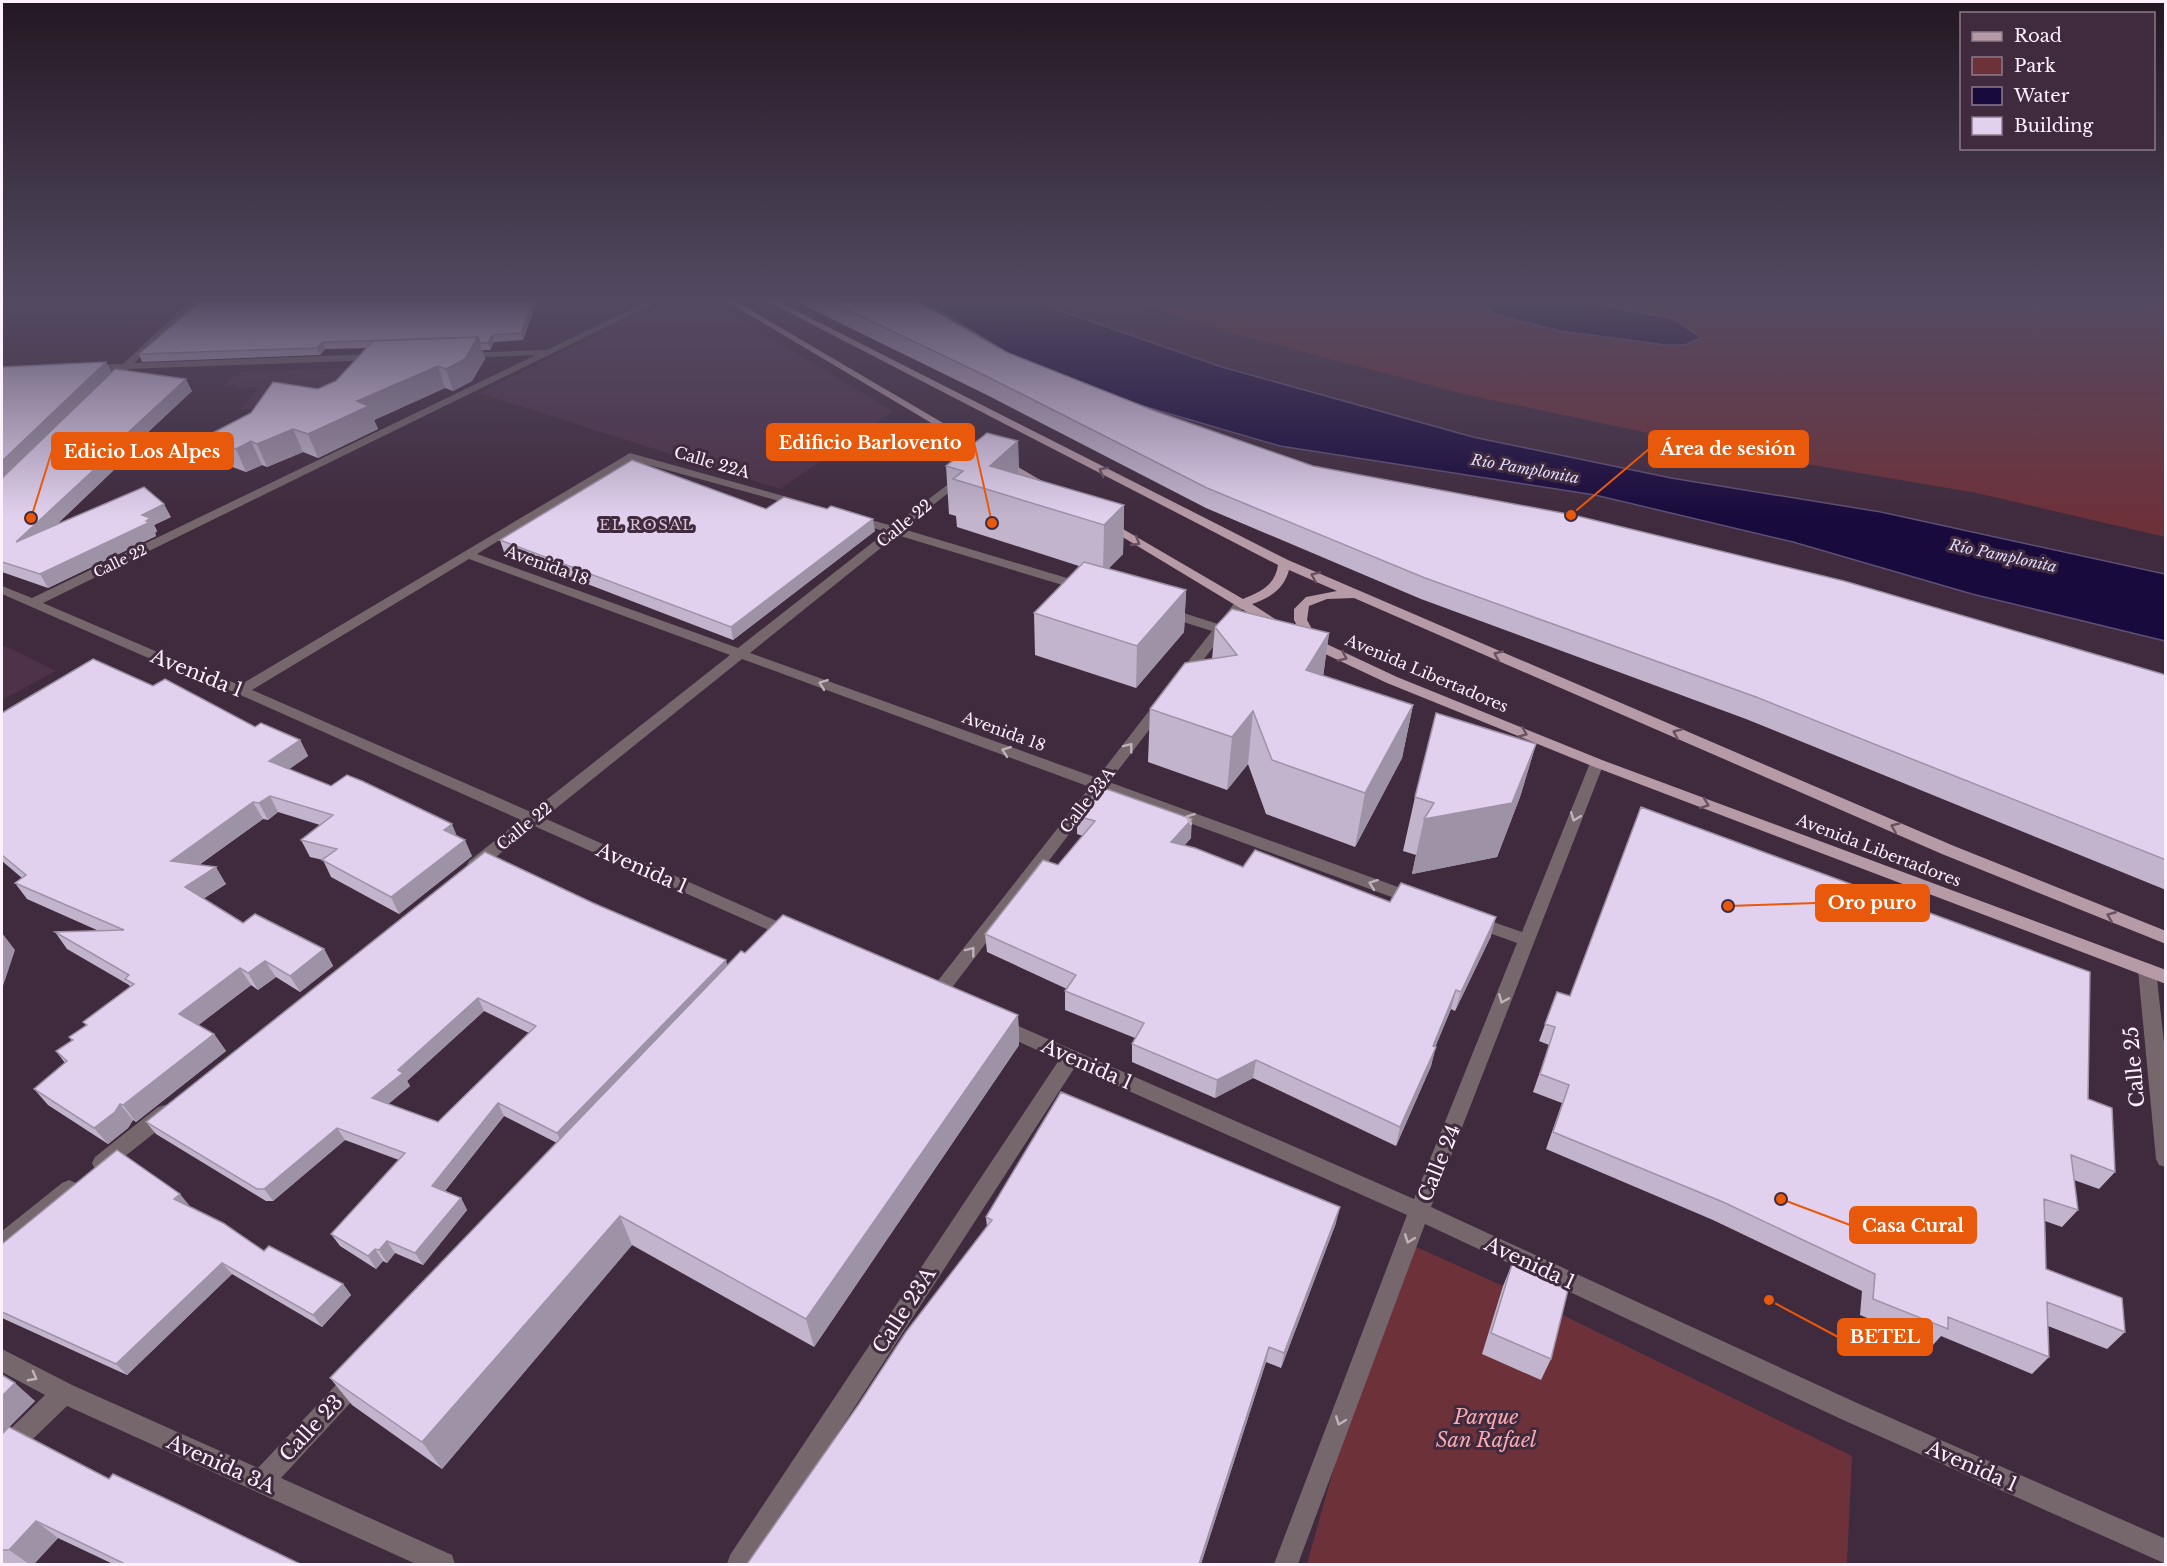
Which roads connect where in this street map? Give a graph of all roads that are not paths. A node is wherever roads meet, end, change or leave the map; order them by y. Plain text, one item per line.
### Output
1 (121, 371) edge
2 (510, 371) edge
3 (850, 371) edge
4 (908, 371) edge
5 (110, 382) edge
6 (991, 454) junction
7 (1060, 496) edge
8 (815, 507) edge
9 (1090, 514) edge
10 (849, 517) edge
11 (895, 530) junction
12 (468, 555) junction
13 (1284, 563) junction
14 (2, 590) edge
15 (1097, 591) edge
16 (1369, 599) junction
17 (33, 603) junction
18 (1240, 604) junction
19 (1153, 608) edge
20 (1221, 629) junction
21 (1314, 644) junction
22 (740, 654) junction
23 (241, 690) junction
24 (1597, 763) junction
25 (1100, 785) junction
26 (533, 819) junction
27 (458, 879) edge
28 (1425, 903) edge
29 (1459, 915) edge
30 (783, 930) junction
31 (802, 938) edge
32 (2166, 938) edge
33 (1527, 940) junction
34 (768, 945) edge
35 (2147, 970) junction
36 (2166, 977) edge
37 (956, 1006) edge
38 (988, 1020) edge
39 (1071, 1057) junction
40 (178, 1102) edge
41 (2166, 1159) edge
42 (1419, 1211) junction
43 (2, 1243) edge
44 (2, 1360) edge
45 (374, 1362) edge
46 (64, 1393) junction
47 (2, 1453) edge
48 (261, 1482) junction
49 (2166, 1552) edge
50 (442, 1564) edge
51 (739, 1564) edge
52 (1287, 1564) edge

1 - 5 street
2 - 17 street, Calle 22
3 - 6 main road
13 -> 4 main road, Avenida Libertadores
6 - 7 main road
6 - 11 street, Calle 22
8 - 12 street, Calle 22A
9 -> 18 main road, Avenida Libertadores
10 - 11 street
11 - 15 street
11 - 22 street, Calle 22
12 - 22 street, Avenida 18
12 - 23 street, Calle 22A
16 -> 13 main road, Avenida Libertadores
13 - 18 main road
14 - 17 street, Avenida 1
16 - 21 main road
32 -> 16 main road, Avenida Libertadores
17 - 23 street, Avenida 1
18 - 20 street, Calle 23A
18 - 21 main road, Avenida Libertadores
19 - 20 street
25 -> 20 street, Calle 23A
21 -> 24 main road, Avenida Libertadores
25 -> 22 street, Avenida 18
22 - 26 street, Calle 22
23 - 26 street, Avenida 1
24 -> 33 street, Calle 24
24 -> 35 main road, Avenida Libertadores
28 -> 25 street, Avenida 18
37 -> 25 street, Calle 23A
26 - 27 street, Calle 22
26 - 30 street, Avenida 1
29 - 33 street
30 - 31 street, Avenida 1
30 - 34 street
33 -> 42 street, Calle 24
35 - 36 main road, Avenida Libertadores
35 - 41 street, Calle 25
38 - 39 street, Avenida 1
39 - 42 street, Avenida 1
39 - 51 street, Calle 23A
40 - 43 street
42 - 49 street, Avenida 1
42 -> 52 street, Calle 24
44 -> 46 street, Avenida 3A
45 - 48 street, Calle 23
46 - 47 street
46 - 48 street, Avenida 3A
48 - 50 street, Avenida 3A

